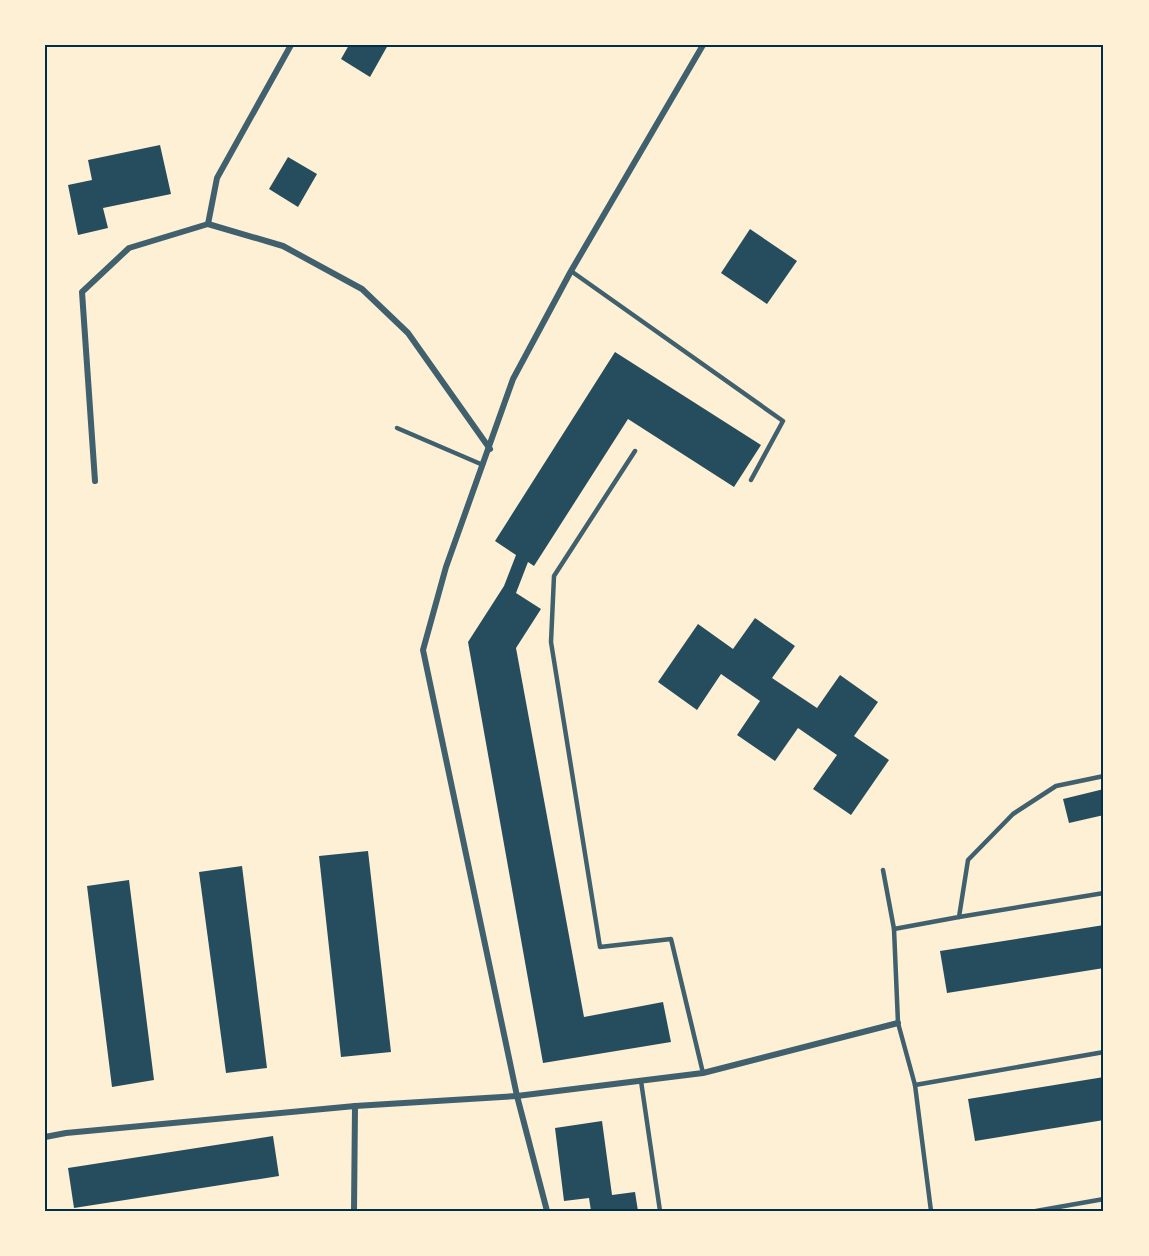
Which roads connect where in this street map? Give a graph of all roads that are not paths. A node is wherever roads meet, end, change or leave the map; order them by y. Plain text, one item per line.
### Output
1 (291, 45) edge
2 (703, 45) edge
3 (208, 224) junction
4 (571, 271) junction
5 (397, 428) dead end
6 (490, 449) junction
7 (635, 451) dead end
8 (484, 466) junction
9 (751, 480) dead end
10 (95, 481) dead end
11 (1104, 776) edge
12 (884, 870) dead end
13 (1104, 893) edge
14 (959, 917) junction
15 (894, 929) junction
16 (898, 1023) junction
17 (1104, 1052) edge
18 (703, 1073) junction
19 (641, 1081) junction
20 (915, 1085) junction
21 (517, 1096) junction
22 (355, 1106) junction
23 (45, 1137) edge
24 (1104, 1199) edge
25 (354, 1211) edge
26 (547, 1211) edge
27 (660, 1211) edge
28 (931, 1211) edge
29 (1036, 1211) edge

1 - 3 street
2 - 4 street
3 - 6 street
3 - 10 street
4 - 6 street
4 - 9 lane
5 - 8 lane
6 - 8 street
7 - 18 lane
8 - 21 street
11 - 14 lane
12 - 15 lane
13 - 14 lane
14 - 15 lane
15 - 16 lane
16 - 18 street
16 - 20 lane
17 - 20 lane
18 - 19 street
19 - 21 street
19 - 27 lane
20 - 28 lane
21 - 22 street
21 - 26 street
22 - 23 street
22 - 25 street
24 - 29 lane

